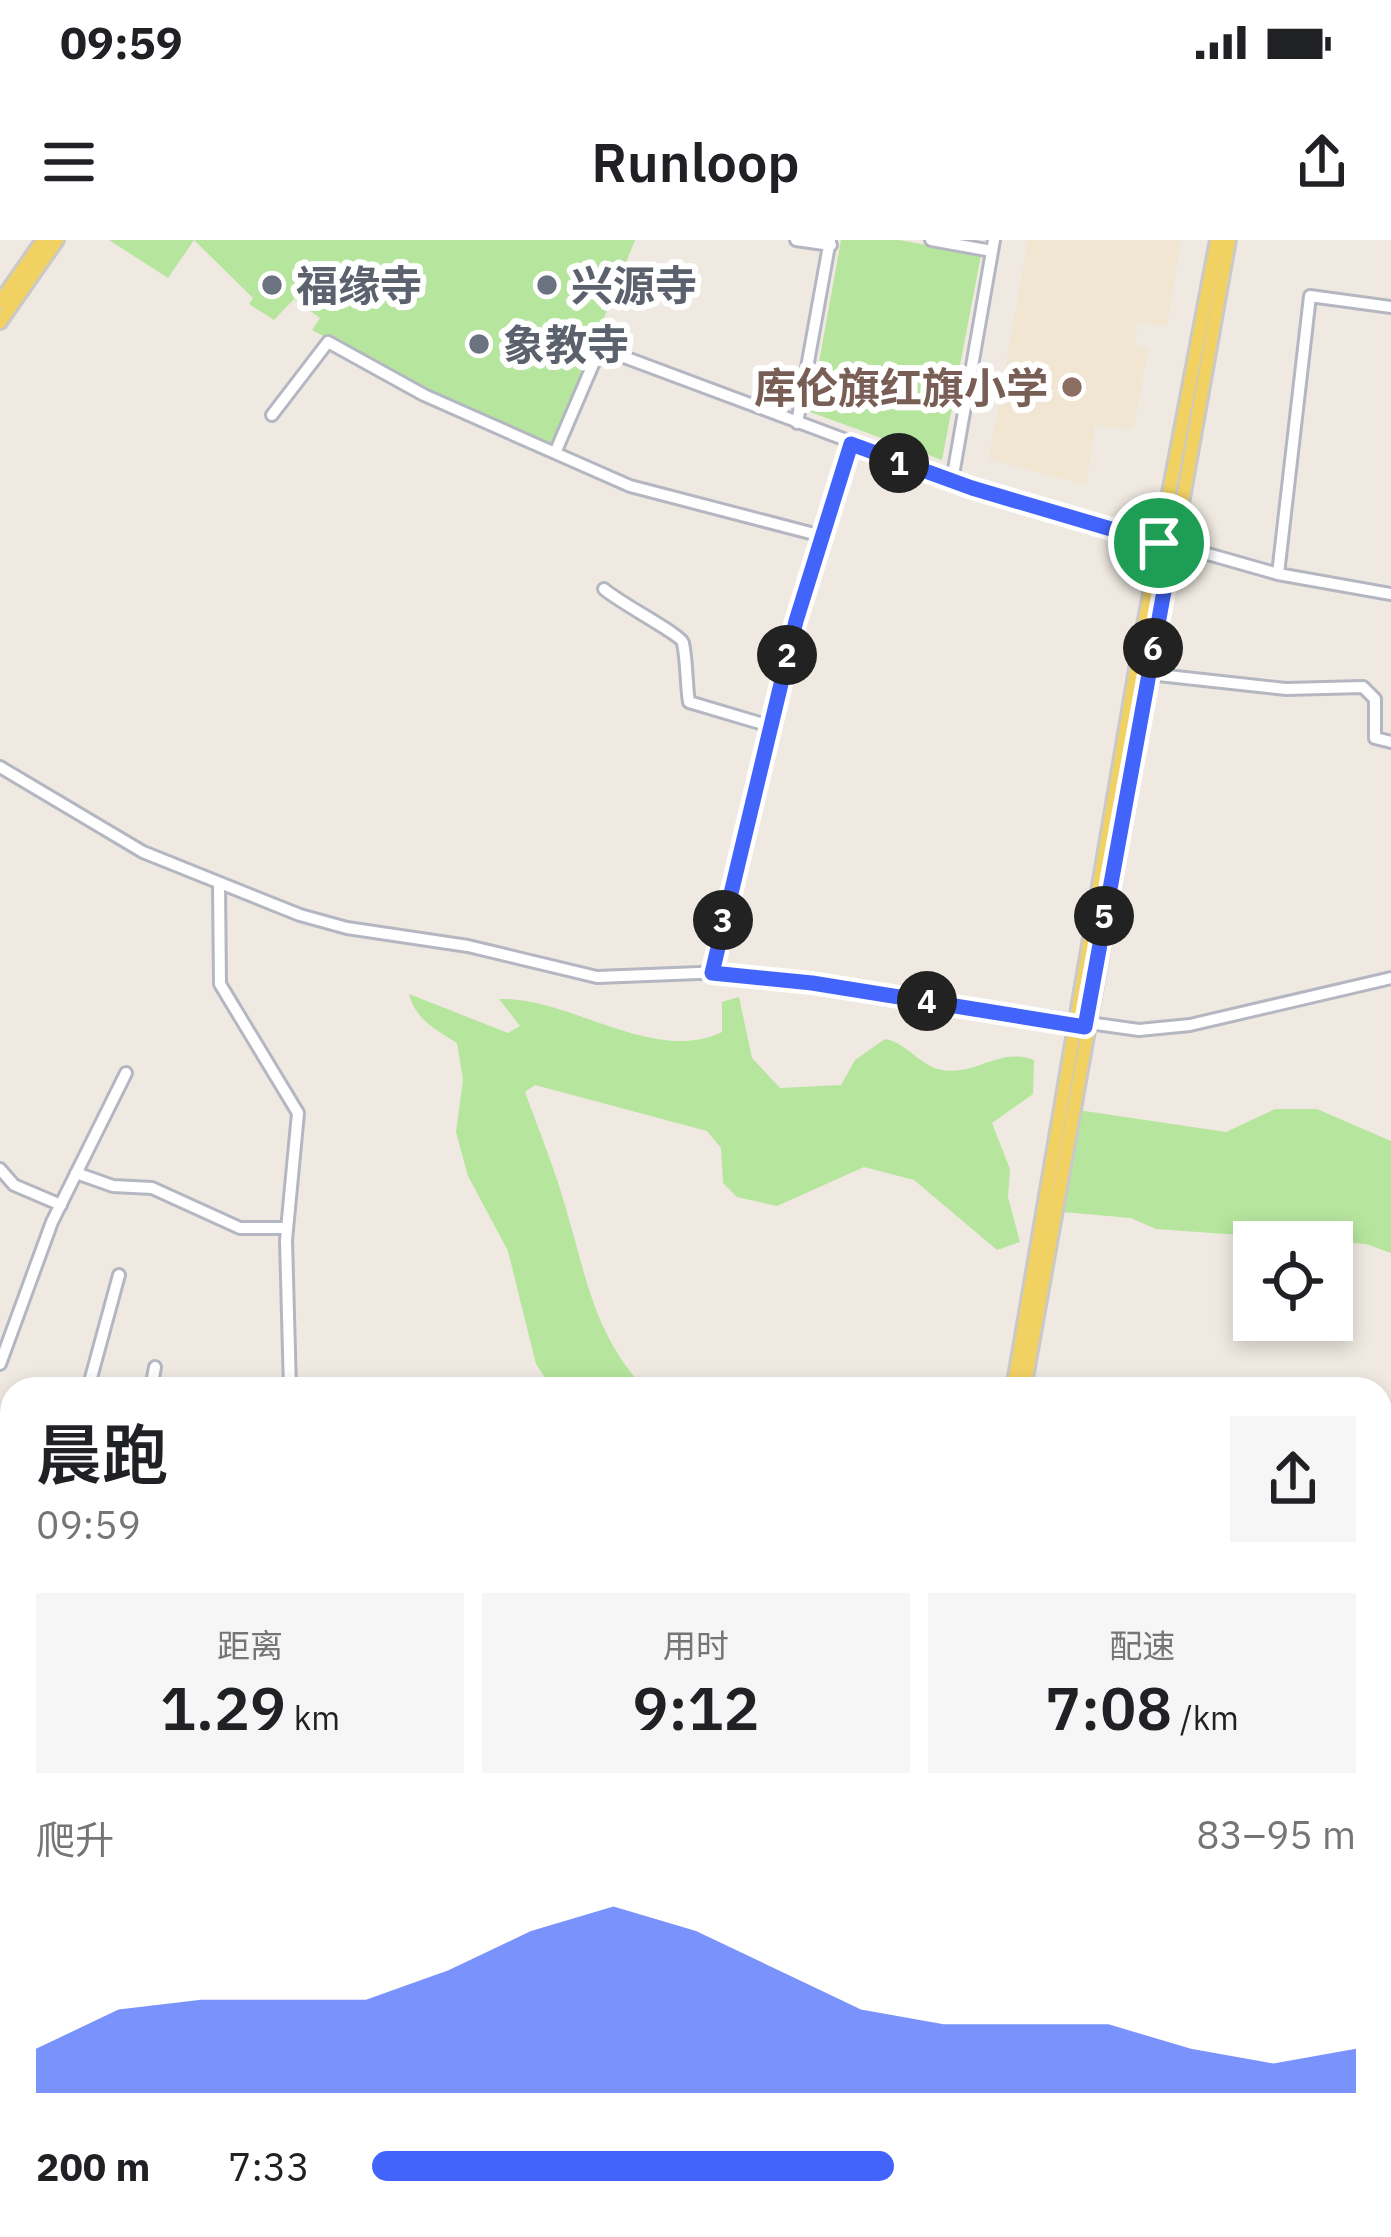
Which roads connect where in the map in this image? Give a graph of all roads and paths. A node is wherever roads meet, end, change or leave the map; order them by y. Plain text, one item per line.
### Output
1 (43, 240) edge
2 (57, 240) edge
3 (796, 240) edge
4 (931, 240) edge
5 (1217, 240) edge
6 (1229, 240) edge
7 (830, 242) edge
8 (993, 245) edge
9 (0, 302) edge
10 (1391, 308) edge
11 (0, 322) edge
12 (272, 415) dead end
13 (797, 424) junction
14 (851, 444) junction
15 (555, 453) junction
16 (952, 481) junction
17 (822, 536) junction
18 (1166, 545) junction
19 (1278, 574) junction
20 (604, 589) dead end
21 (1391, 594) edge
22 (1148, 674) junction
23 (770, 726) junction
24 (1391, 742) edge
25 (0, 767) edge
26 (219, 884) junction
27 (712, 973) junction
28 (1391, 978) edge
29 (1080, 1026) junction
30 (126, 1073) dead end
31 (76, 1173) junction
32 (3, 1179) edge
33 (61, 1205) junction
34 (286, 1228) junction
35 (118, 1276) dead end
36 (0, 1364) edge
37 (155, 1366) dead end
38 (91, 1377) edge
39 (153, 1377) edge
40 (290, 1377) edge
41 (1015, 1377) edge
42 (1026, 1377) edge

1 - 9 main road
2 - 11 main road
3 - 7 street
4 - 8 street
5 - 18 main road
6 - 18 main road
7 - 13 street
8 - 16 street
10 - 19 street
12 - 15 street
13 - 14 street
13 - 15 street
14 - 16 street
14 - 17 street
15 - 17 street
16 - 18 street
17 - 23 street
18 - 19 street
18 - 22 main road
18 - 29 main road
19 - 21 street
20 - 23 street
22 - 24 street
22 - 29 main road
23 - 27 street
25 - 26 street
26 - 27 street
26 - 34 street
27 - 29 street
28 - 29 street
29 - 41 main road
29 - 42 main road
30 - 31 street
31 - 33 street
31 - 34 street
32 - 33 street
33 - 36 street
34 - 40 street
35 - 38 street
37 - 39 street

